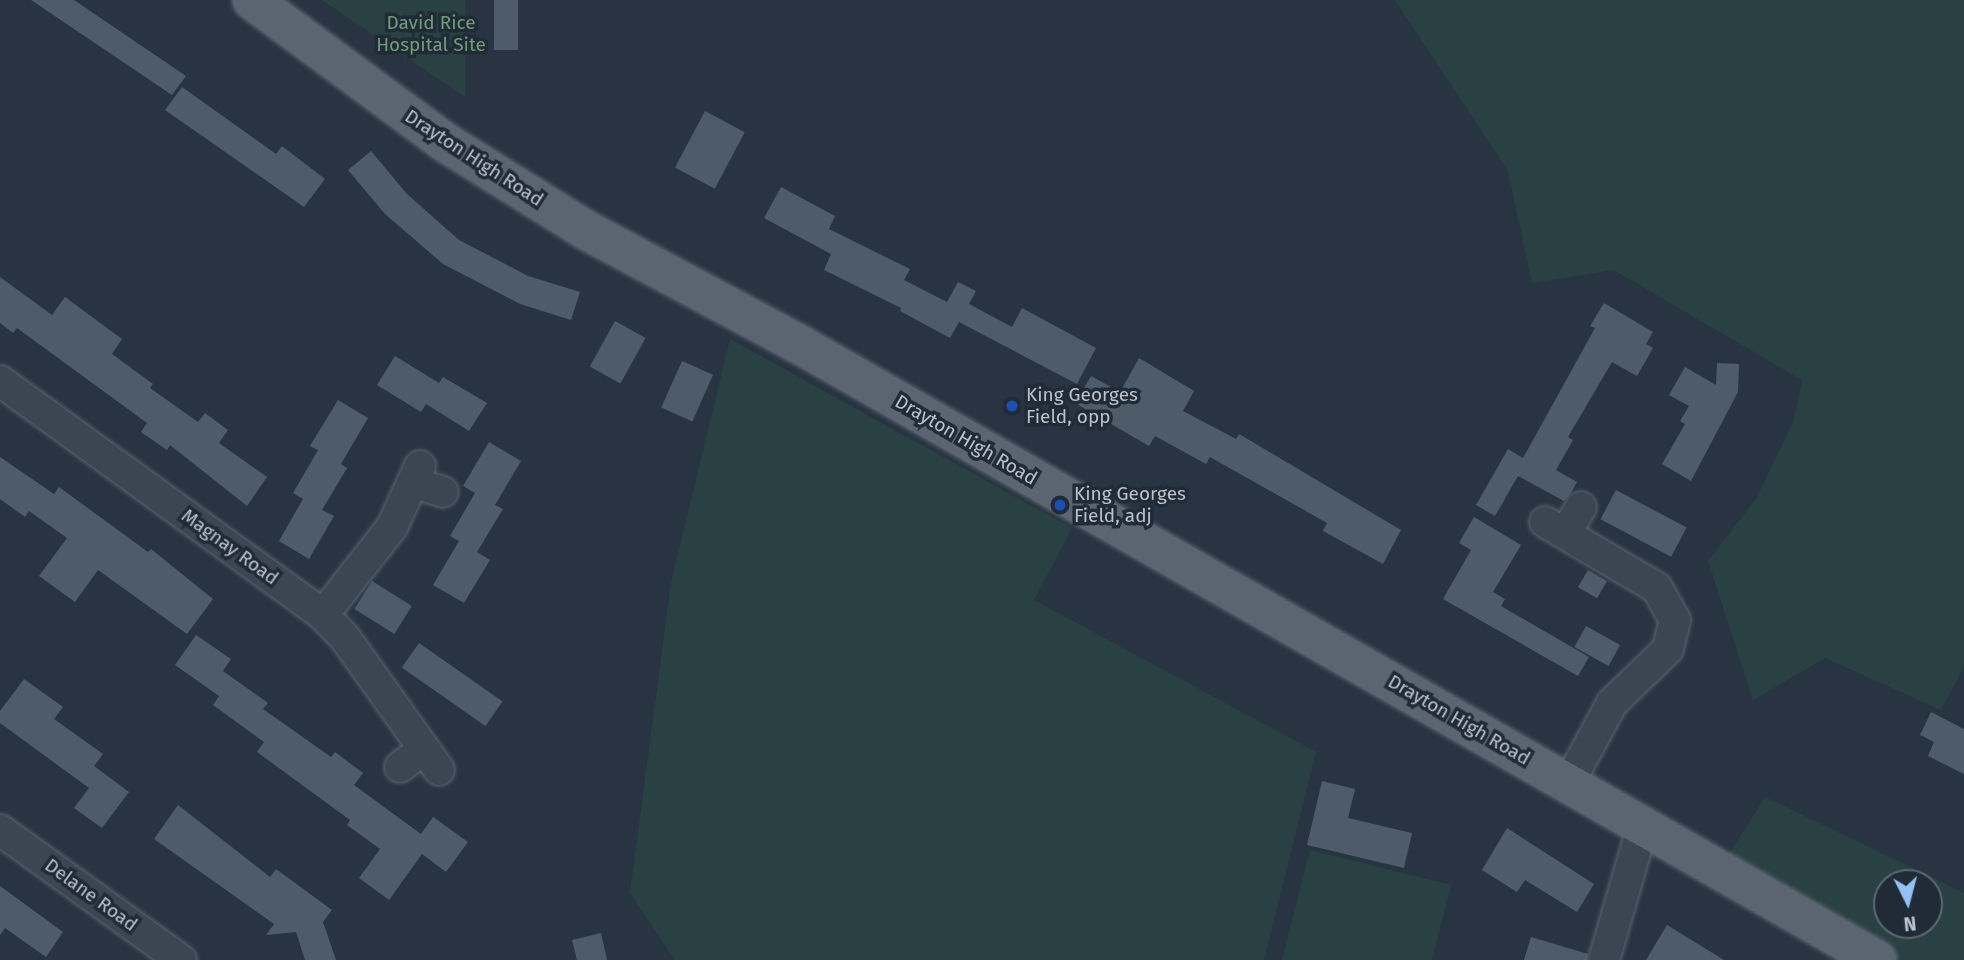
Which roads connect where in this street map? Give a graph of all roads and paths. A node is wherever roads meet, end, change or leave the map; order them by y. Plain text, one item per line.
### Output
1 (252, 0) edge
2 (0, 381) edge
3 (443, 492) dead end
4 (1564, 520) dead end
5 (323, 615) junction
6 (400, 768) dead end
7 (1569, 783) junction
8 (1643, 825) junction
9 (0, 830) edge
10 (181, 960) edge
11 (1604, 960) edge
12 (1877, 960) edge

1 - 7 main road, Drayton High Road
2 - 5 street, Magnay Road
3 - 5 street
4 - 7 street
5 - 6 street, Magnay Road
7 - 8 main road, Drayton High Road
8 - 11 street
8 - 12 main road, Drayton High Road
9 - 10 street, Delane Road

